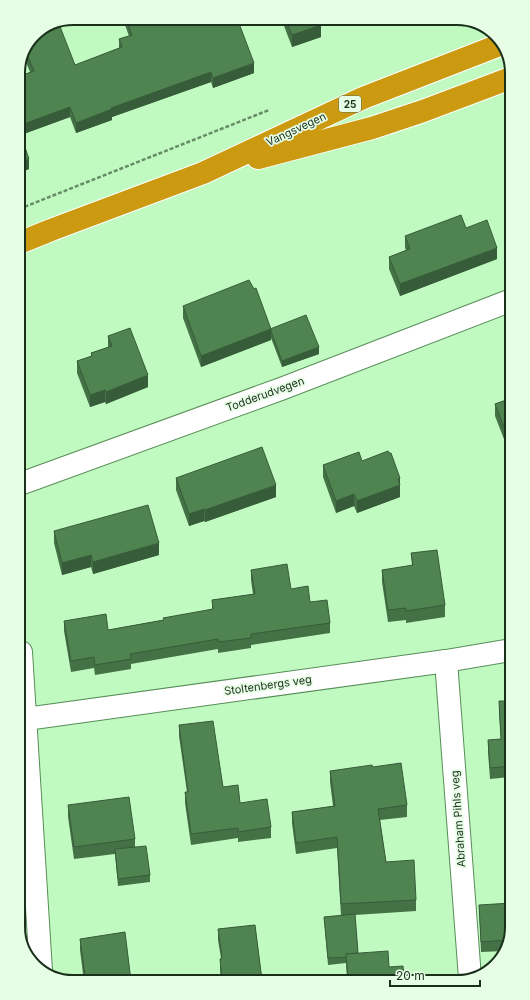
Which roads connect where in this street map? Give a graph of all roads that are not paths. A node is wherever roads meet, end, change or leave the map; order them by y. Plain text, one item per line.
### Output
1 (497, 46) edge
2 (505, 80) edge
3 (203, 173) junction
4 (25, 241) edge
5 (505, 303) edge
6 (25, 482) edge
7 (505, 651) edge
8 (446, 661) junction
9 (25, 706) edge
10 (26, 719) junction
11 (40, 962) edge
12 (470, 973) edge

1 - 3 highway, Vangsvegen / 25
2 - 3 highway, Vangsvegen / 25
3 - 4 highway, Vangsvegen / 25
5 - 6 street, Todderudvegen
7 - 8 street, Stoltenbergs veg
8 - 10 street, Stoltenbergs veg
8 - 12 street, Abraham Pihls veg
9 - 10 street
10 - 11 street

